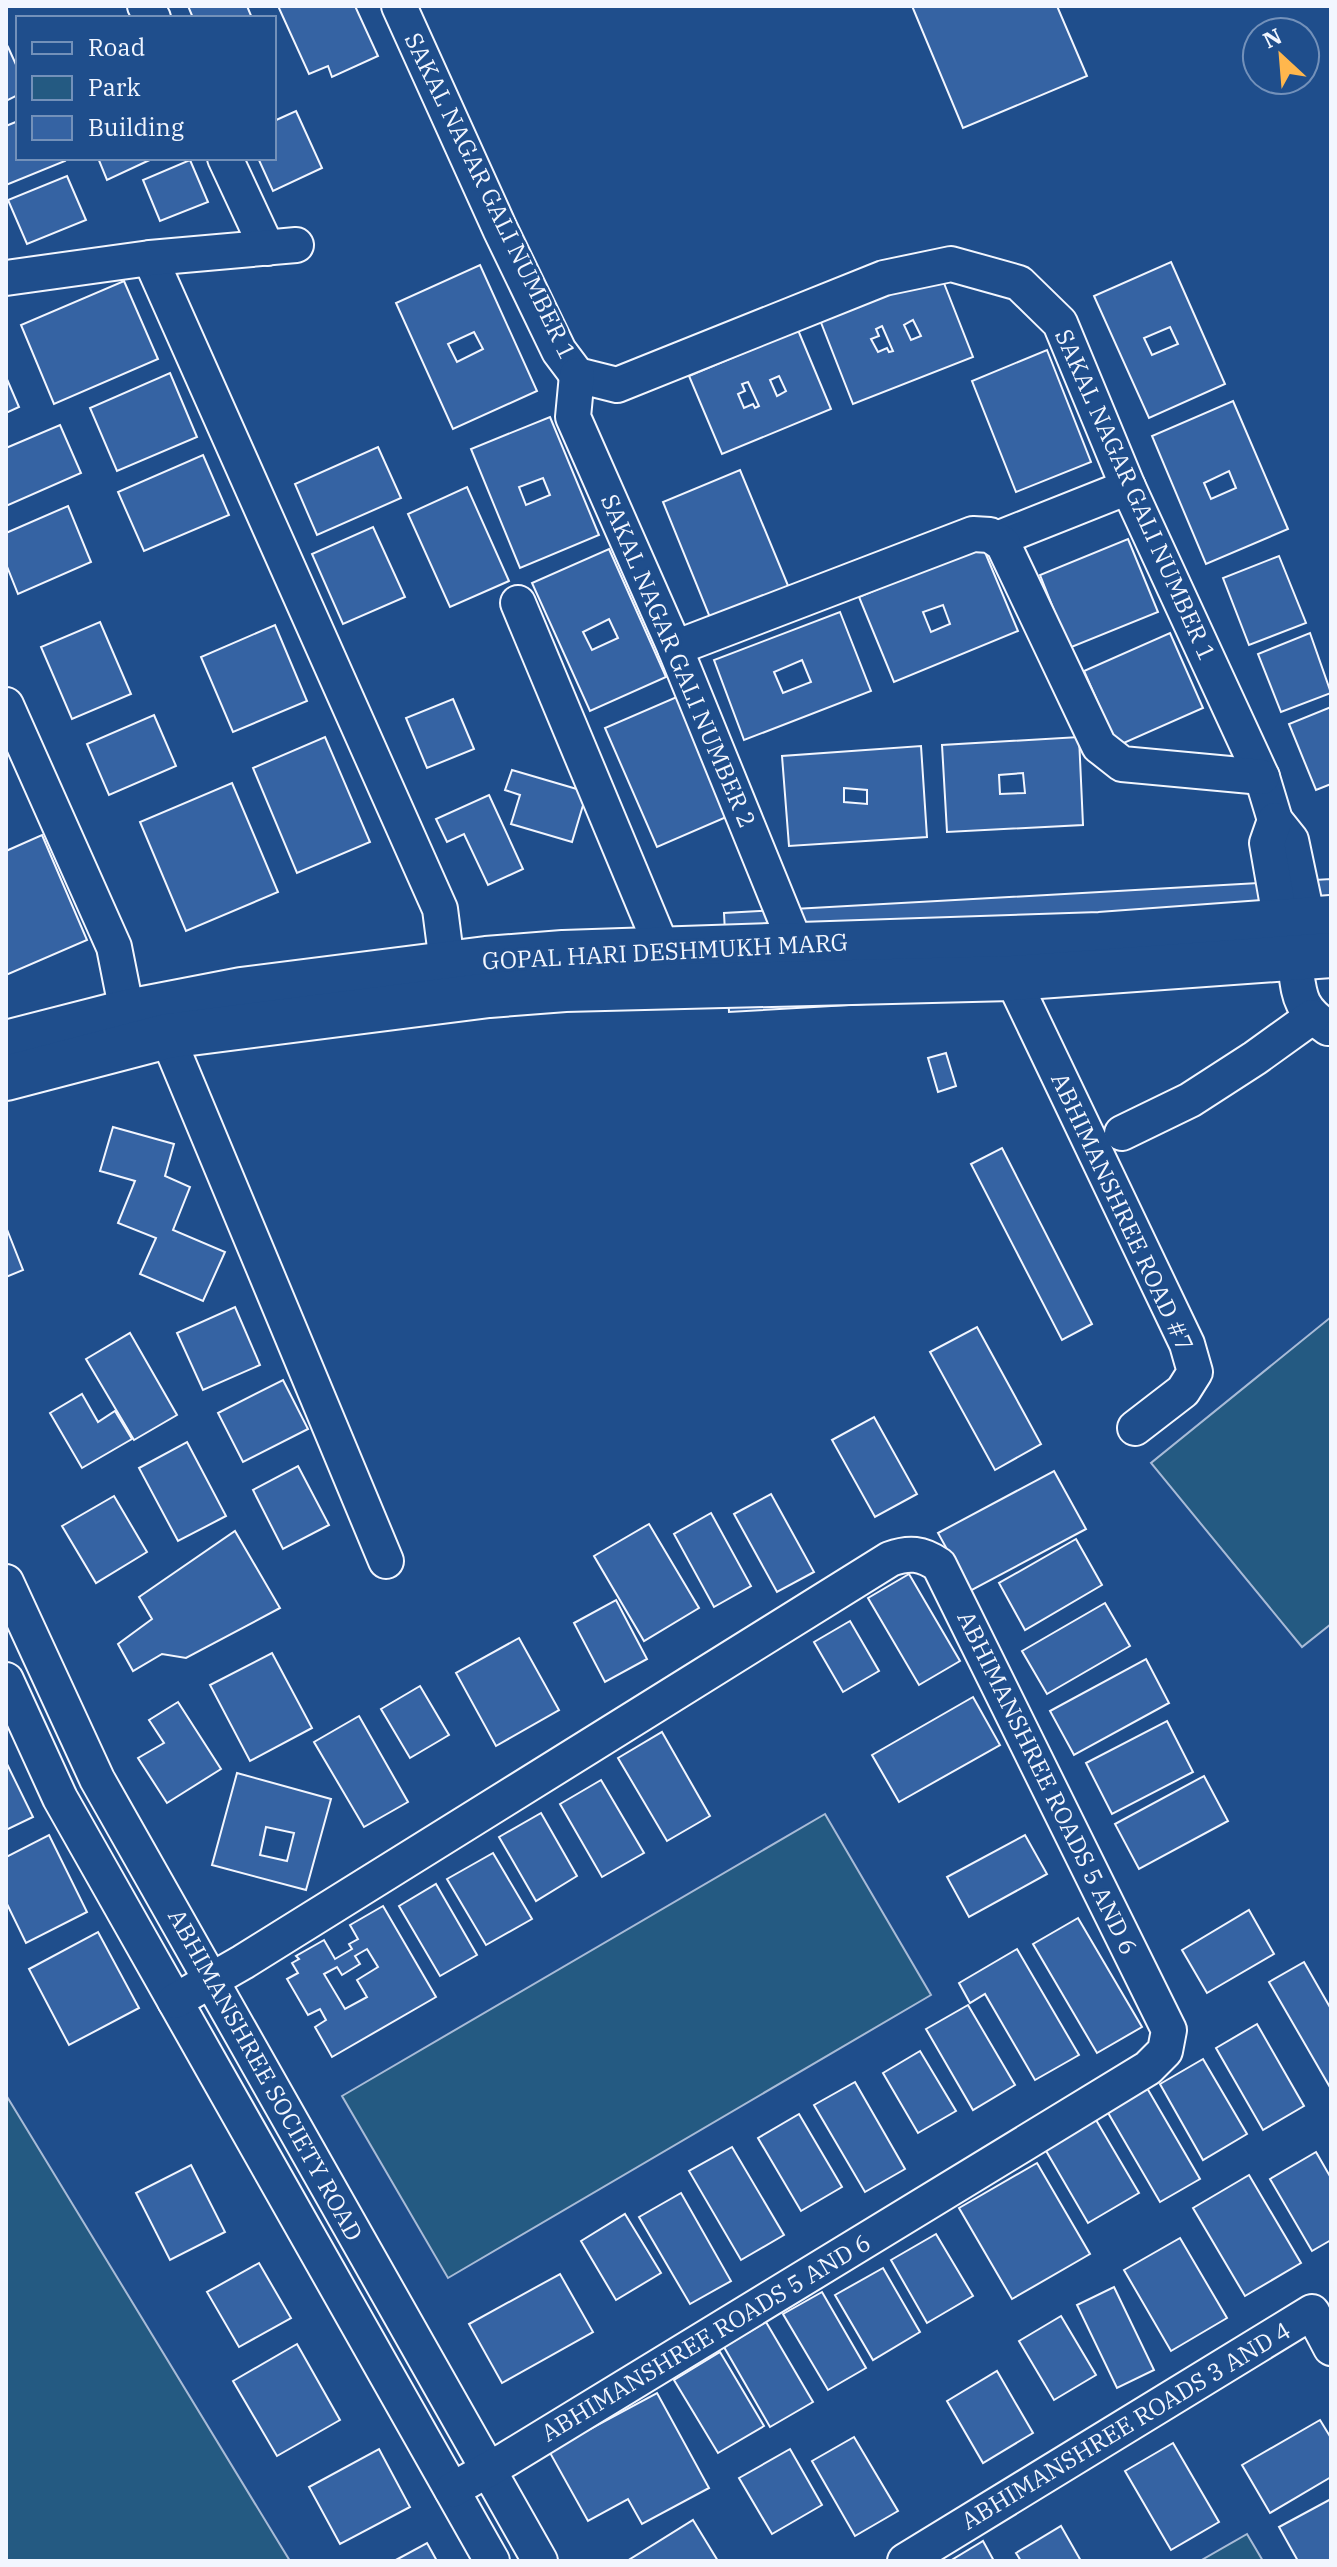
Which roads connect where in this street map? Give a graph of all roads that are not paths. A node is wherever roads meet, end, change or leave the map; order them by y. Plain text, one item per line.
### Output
1 (399, 6) edge
2 (226, 160) edge
3 (150, 258) junction
4 (6, 278) edge
5 (577, 375) junction
6 (1128, 487) junction
7 (997, 539) junction
8 (518, 603) dead end
9 (675, 648) junction
10 (6, 705) edge
11 (1262, 777) junction
12 (1309, 935) edge
13 (796, 945) junction
14 (663, 950) junction
15 (1012, 978) junction
16 (444, 982) junction
17 (127, 1012) junction
18 (1321, 1024) edge
19 (167, 1036) junction
20 (6, 1043) edge
21 (6, 1078) edge
22 (1122, 1133) dead end
23 (1135, 1428) dead end
24 (386, 1561) dead end
25 (6, 1582) edge
26 (6, 1680) edge
27 (211, 1980) junction
28 (175, 2001) junction
29 (1322, 2305) edge
30 (1331, 2348) edge
31 (488, 2470) junction
32 (452, 2490) junction
33 (492, 2561) edge
34 (540, 2561) edge
35 (905, 2561) edge

1 - 5 street, SAKAL NAGAR GALI NUMBER 1
2 - 3 street
3 - 4 street
3 - 16 street
5 - 6 street, SAKAL NAGAR GALI NUMBER 1
5 - 9 street, SAKAL NAGAR GALI NUMBER 2
6 - 7 street
6 - 11 street, SAKAL NAGAR GALI NUMBER 1
7 - 9 street
7 - 11 street
8 - 14 street
9 - 13 street, SAKAL NAGAR GALI NUMBER 2
10 - 17 street
11 - 12 street, SAKAL NAGAR GALI NUMBER 1
12 - 13 main road, GOPAL HARI DESHMUKH MARG
12 - 15 main road, GOPAL HARI DESHMUKH MARG
12 - 18 street
13 - 14 main road, GOPAL HARI DESHMUKH MARG
14 - 16 main road, GOPAL HARI DESHMUKH MARG
15 - 16 main road, GOPAL HARI DESHMUKH MARG
15 - 23 street, ABHIMANSHREE ROAD #7
16 - 17 main road, GOPAL HARI DESHMUKH MARG
16 - 19 main road, GOPAL HARI DESHMUKH MARG
17 - 20 main road, GOPAL HARI DESHMUKH MARG
18 - 22 street
19 - 21 main road, GOPAL HARI DESHMUKH MARG
19 - 24 street
25 - 27 street, ABHIMANSHREE SOCIETY ROAD
26 - 28 street, ABHIMANSHREE SOCIETY ROAD
27 - 28 street, ABHIMANSHREE ROADS 5 AND 6
27 - 31 street, ABHIMANSHREE SOCIETY ROAD
27 - 31 street, ABHIMANSHREE ROADS 5 AND 6
28 - 32 street, ABHIMANSHREE SOCIETY ROAD
29 - 30 street, ABHIMANSHREE ROADS 3 AND 4
29 - 35 street, ABHIMANSHREE ROADS 3 AND 4
31 - 32 street, ABHIMANSHREE ROADS 5 AND 6
31 - 34 street, ABHIMANSHREE SOCIETY ROAD
32 - 33 street, ABHIMANSHREE SOCIETY ROAD

